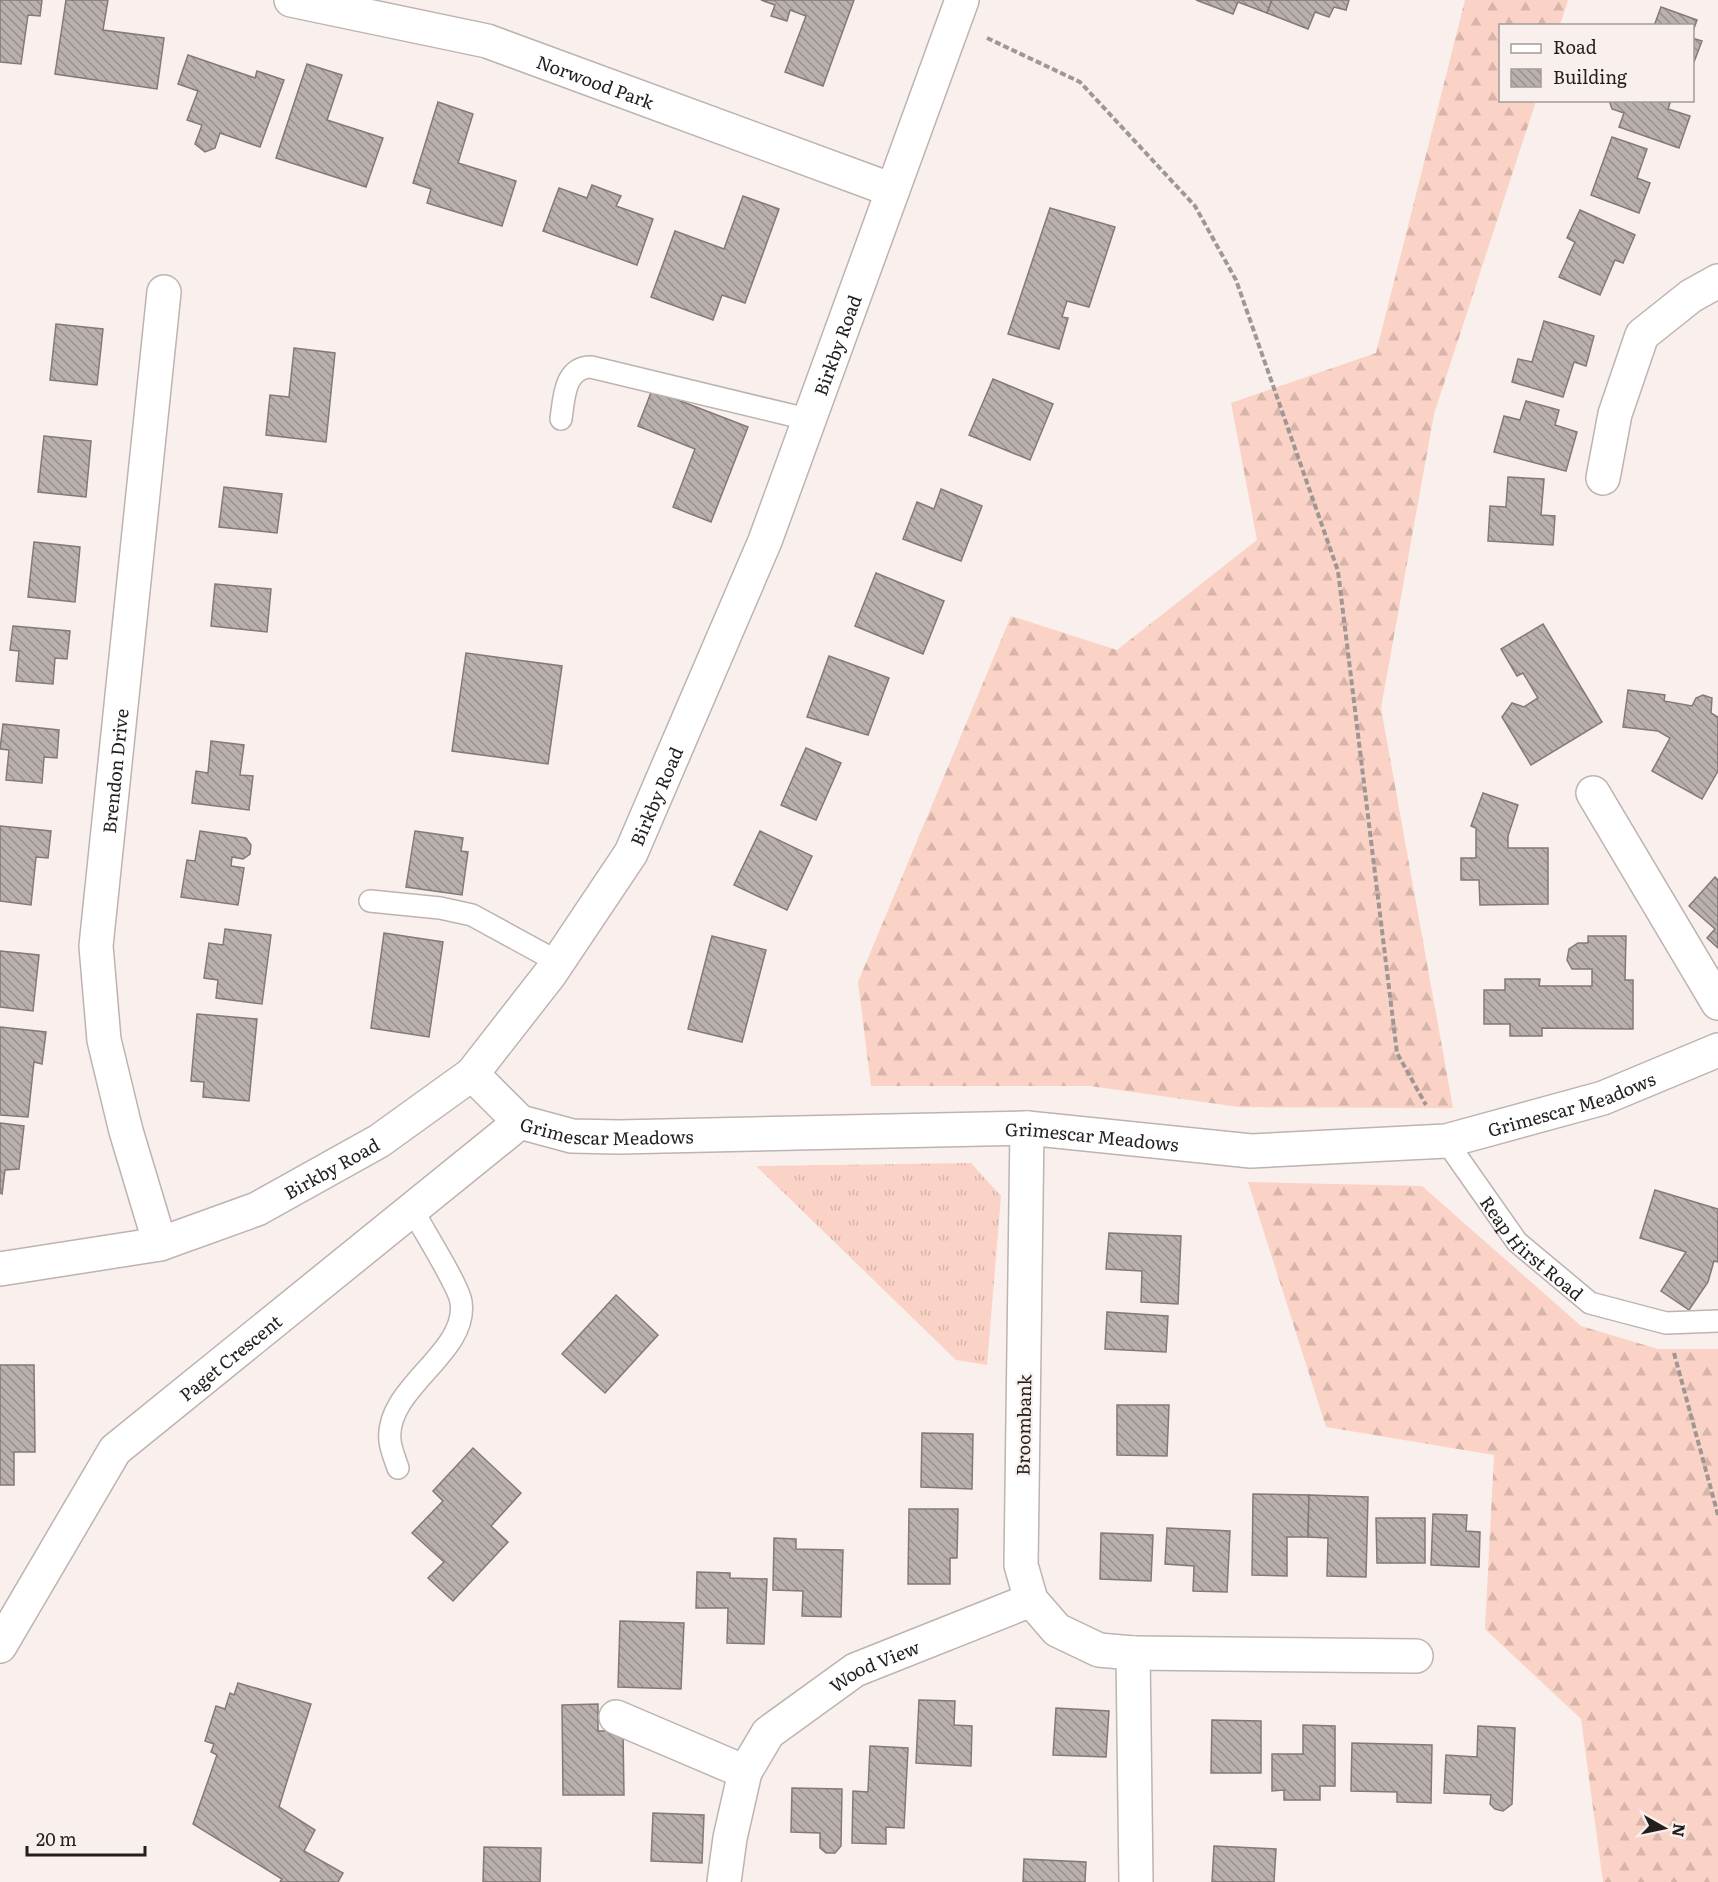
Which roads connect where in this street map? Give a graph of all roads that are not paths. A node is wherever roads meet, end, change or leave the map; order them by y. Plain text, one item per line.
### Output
1 (291, 0) edge
2 (958, 11) edge
3 (892, 190) junction
4 (1718, 280) edge
5 (164, 292) dead end
6 (561, 419) dead end
7 (811, 420) junction
8 (1603, 478) dead end
9 (1593, 793) dead end
10 (370, 901) dead end
11 (558, 962) junction
12 (1718, 1003) edge
13 (1718, 1050) edge
14 (472, 1074) junction
15 (520, 1122) junction
16 (1027, 1128) junction
17 (1446, 1141) junction
18 (412, 1209) junction
19 (160, 1244) junction
20 (0, 1269) edge
21 (1718, 1321) edge
22 (398, 1468) dead end
23 (1030, 1600) junction
24 (0, 1646) edge
25 (1133, 1653) junction
26 (1416, 1656) dead end
27 (616, 1717) dead end
28 (745, 1772) junction
29 (724, 1882) edge
30 (1136, 1882) edge

1 - 3 street, Norwood Park
2 - 3 street, Birkby Road
3 - 7 street, Birkby Road
4 - 8 street
5 - 19 street, Brendon Drive
6 - 7 lane
7 - 11 street, Birkby Road
9 - 12 street
10 - 11 lane
11 - 14 street, Birkby Road
13 - 17 street, Grimescar Meadows
14 - 15 street, Grimescar Meadows
14 - 19 street, Birkby Road
15 - 16 street, Grimescar Meadows
15 - 18 street, Paget Crescent
16 - 17 street, Grimescar Meadows
16 - 23 street, Broombank
17 - 21 lane, Reap Hirst Road
18 - 22 lane
18 - 24 street, Paget Crescent
19 - 20 street, Birkby Road
23 - 25 street, Broombank
23 - 28 street, Wood View
25 - 26 street, Broombank
25 - 30 street
27 - 28 street
28 - 29 street, Wood View

